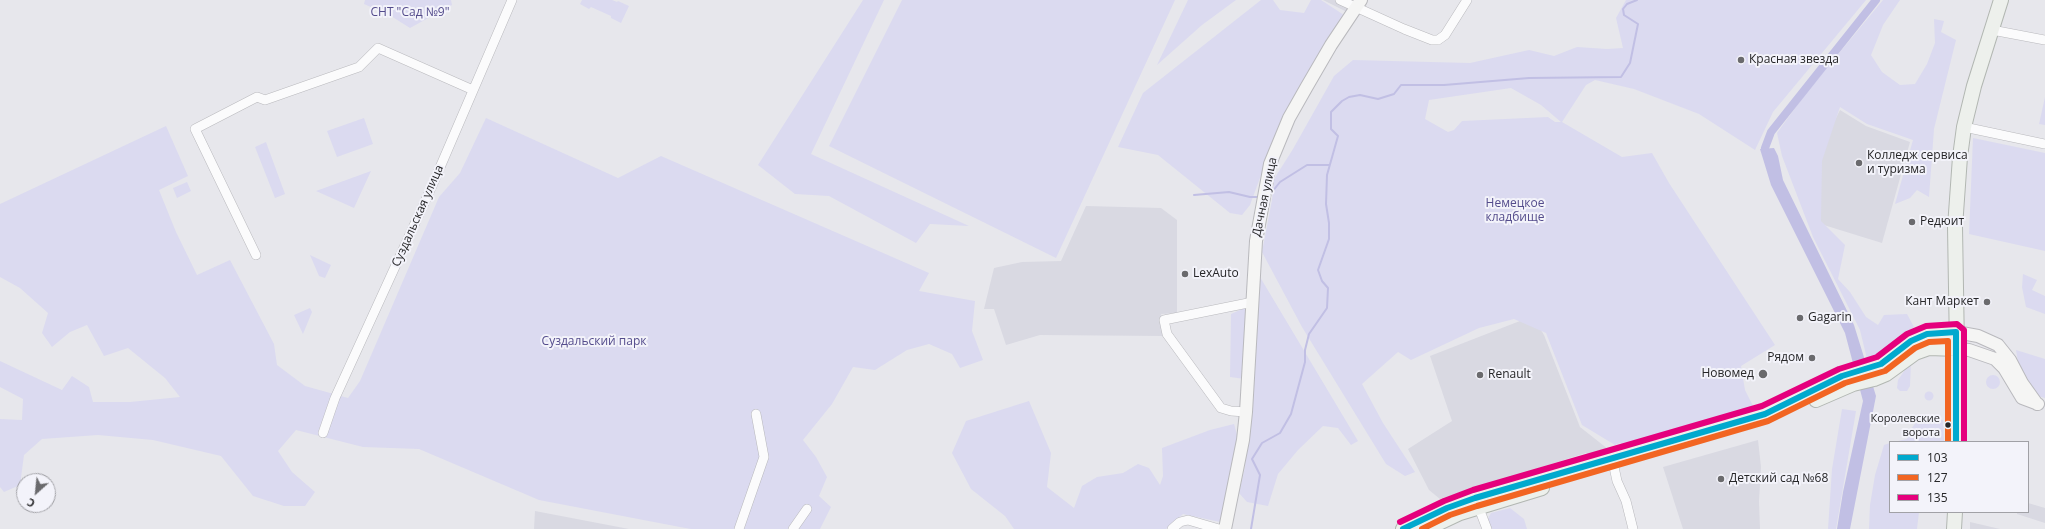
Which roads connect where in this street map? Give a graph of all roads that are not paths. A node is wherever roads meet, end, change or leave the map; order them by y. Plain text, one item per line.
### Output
1 (512, 0) edge
2 (1340, 0) edge
3 (1467, 0) edge
4 (2000, 0) edge
5 (1359, 4) edge
6 (1992, 30) junction
7 (2045, 40) edge
8 (473, 90) junction
9 (1964, 127) junction
10 (2045, 144) edge
11 (256, 255) dead end
12 (1253, 302) junction
13 (1956, 332) junction
14 (1957, 349) junction
15 (1873, 374) junction
16 (1852, 378) junction
17 (2041, 405) edge
18 (1246, 412) junction
19 (756, 414) dead end
20 (323, 433) dead end
21 (1956, 441) edge
22 (1614, 467) junction
23 (1477, 503) junction
24 (807, 509) dead end
25 (1955, 513) edge
26 (739, 529) edge
27 (793, 529) edge
28 (1172, 529) edge
29 (1219, 529) edge
30 (1225, 529) edge
31 (1403, 529) edge
32 (1426, 529) edge
33 (1486, 529) edge
34 (1633, 529) edge
35 (1954, 529) edge

1 - 8 street, Суздальская улица
2 - 5 street
3 - 5 street
4 - 6 main road
5 - 12 street, Дачная улица
6 - 7 street
6 - 9 main road
8 - 11 street
8 - 20 street, Суздальская улица
9 - 10 street
9 - 13 main road
12 - 18 street, Дачная улица
12 - 18 street
13 - 14 main road
13 - 15 main road
13 - 17 street
14 - 15 main road
14 - 17 street
14 - 21 main road
15 - 16 main road
16 - 22 main road
16 - 23 main road
18 - 30 street, Дачная улица
19 - 26 street
22 - 23 main road
22 - 34 street
23 - 31 main road
23 - 32 main road
23 - 33 street
24 - 27 street
25 - 35 main road
28 - 29 street

